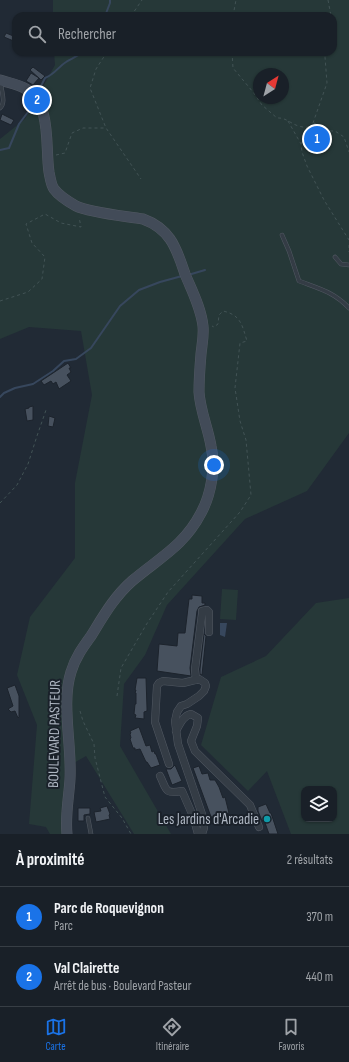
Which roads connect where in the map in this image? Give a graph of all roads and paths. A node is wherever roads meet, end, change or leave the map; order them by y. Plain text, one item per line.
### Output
1 (142, 0) edge
2 (236, 0) edge
3 (328, 0) edge
4 (134, 12) edge
5 (234, 12) edge
6 (330, 12) edge
7 (104, 56) edge
8 (232, 56) edge
9 (325, 56) edge
10 (1, 80) edge
11 (0, 108) edge
12 (288, 121) junction
13 (313, 123) junction
14 (106, 128) junction
15 (310, 128) junction
16 (301, 144) junction
17 (349, 152) edge
18 (47, 158) junction
19 (141, 179) dead end
20 (77, 206) junction
21 (282, 235) dead end
22 (349, 240) edge
23 (349, 245) edge
24 (349, 252) edge
25 (335, 257) dead end
26 (349, 265) edge
27 (0, 301) edge
28 (349, 308) edge
29 (46, 410) dead end
30 (0, 503) edge
31 (209, 632) dead end
32 (196, 680) junction
33 (80, 711) dead end
34 (176, 732) junction
35 (169, 764) dead end
36 (160, 776) dead end
37 (88, 818) dead end
38 (259, 827) dead end
39 (67, 834) edge
40 (91, 834) edge
41 (131, 834) edge
42 (198, 834) edge
43 (202, 834) edge

1 - 4 path
2 - 5 path
3 - 6 path
7 - 14 path
8 - 12 path
9 - 13 path
10 - 11 lane
10 - 18 main road, BOULEVARD PASTEUR
12 - 15 path
12 - 16 path
13 - 15 path
13 - 17 path
14 - 18 path
14 - 19 path
15 - 16 path
16 - 22 path
18 - 20 main road, BOULEVARD PASTEUR
20 - 27 path
20 - 39 main road, BOULEVARD PASTEUR
21 - 28 lane
23 - 24 path
25 - 26 lane
29 - 30 path
31 - 32 street
32 - 34 street
32 - 35 street
33 - 41 path
34 - 38 street
34 - 43 street
36 - 42 street
37 - 40 lane

